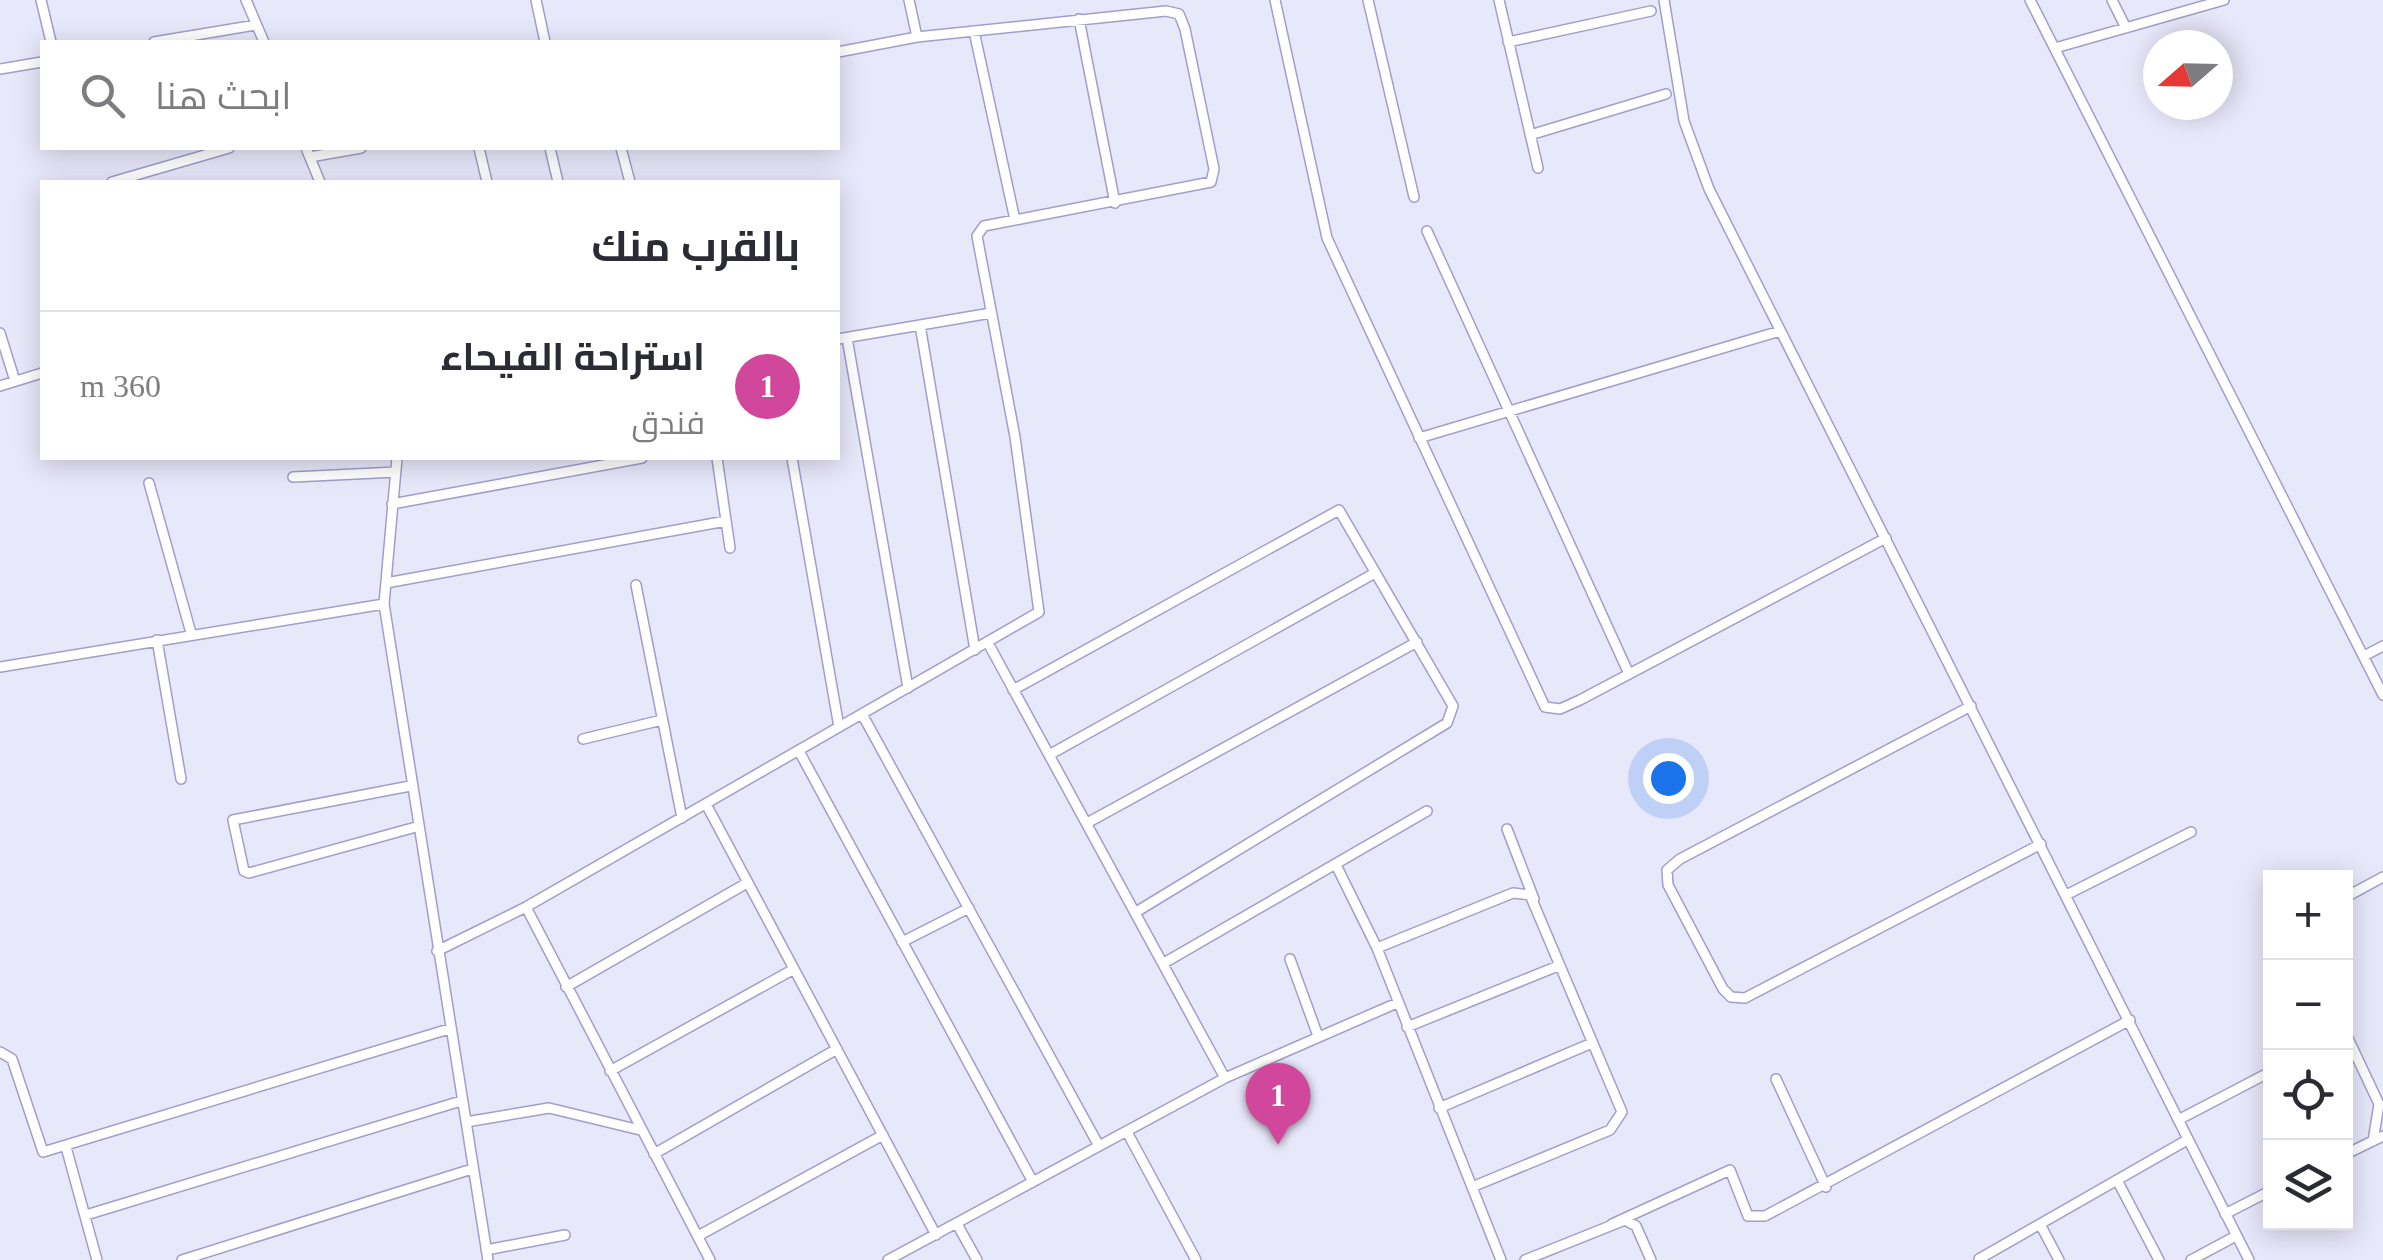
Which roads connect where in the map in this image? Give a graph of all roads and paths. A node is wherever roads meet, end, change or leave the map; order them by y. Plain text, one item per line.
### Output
1 (41, 0) edge
2 (246, 0) edge
3 (536, 0) edge
4 (909, 0) edge
5 (1275, 0) edge
6 (1368, 0) edge
7 (1498, 0) edge
8 (1664, 0) edge
9 (2030, 0) edge
10 (2112, 0) edge
11 (2224, 0) edge
12 (2210, 2) edge
13 (1651, 11) dead end
14 (1079, 19) junction
15 (256, 25) junction
16 (2126, 28) junction
17 (974, 31) junction
18 (917, 37) junction
19 (50, 40) edge
20 (166, 40) edge
21 (263, 40) edge
22 (545, 40) edge
23 (1508, 42) junction
24 (2055, 48) junction
25 (840, 52) edge
26 (40, 62) edge
27 (0, 69) edge
28 (1666, 94) dead end
29 (1530, 135) junction
30 (222, 150) edge
31 (334, 150) edge
32 (480, 150) edge
33 (550, 150) edge
34 (622, 150) edge
35 (308, 152) edge
36 (1538, 168) dead end
37 (119, 180) edge
38 (319, 180) edge
39 (487, 180) edge
40 (558, 180) edge
41 (630, 180) edge
42 (1414, 197) dead end
43 (1115, 203) junction
44 (1015, 220) junction
45 (1427, 231) dead end
46 (991, 313) junction
47 (920, 325) junction
48 (1780, 331) junction
49 (0, 333) edge
50 (842, 339) edge
51 (40, 374) edge
52 (15, 381) junction
53 (0, 386) edge
54 (1508, 411) junction
55 (1419, 438) junction
56 (398, 460) edge
57 (631, 460) edge
58 (717, 460) edge
59 (792, 460) edge
60 (396, 472) junction
61 (293, 477) dead end
62 (149, 484) dead end
63 (392, 504) junction
64 (726, 521) junction
65 (1886, 538) junction
66 (730, 548) dead end
67 (1375, 573) junction
68 (386, 583) junction
69 (636, 585) dead end
70 (384, 604) junction
71 (191, 633) junction
72 (157, 640) junction
73 (1416, 642) junction
74 (988, 643) junction
75 (2383, 646) edge
76 (975, 650) junction
77 (2364, 656) junction
78 (0, 666) edge
79 (1630, 674) junction
80 (908, 688) junction
81 (1014, 690) junction
82 (2383, 696) edge
83 (1971, 706) junction
84 (862, 714) junction
85 (662, 720) junction
86 (839, 727) junction
87 (583, 739) dead end
88 (800, 752) junction
89 (1049, 754) junction
90 (181, 779) dead end
91 (410, 786) junction
92 (706, 804) junction
93 (1427, 811) dead end
94 (682, 818) junction
95 (1087, 823) junction
96 (416, 827) junction
97 (1507, 830) dead end
98 (2192, 832) dead end
99 (2041, 844) junction
100 (1336, 864) junction
101 (2383, 878) edge
102 (748, 882) junction
103 (2353, 893) edge
104 (2066, 895) junction
105 (1535, 902) junction
106 (526, 907) junction
107 (969, 908) junction
108 (1136, 912) junction
109 (902, 942) junction
110 (1377, 948) junction
111 (436, 951) junction
112 (1290, 959) dead end
113 (1164, 963) junction
114 (1558, 966) junction
115 (794, 969) junction
116 (566, 987) junction
117 (1397, 1003) junction
118 (2130, 1020) junction
119 (1407, 1027) junction
120 (449, 1028) junction
121 (1318, 1036) junction
122 (1592, 1043) junction
123 (2353, 1049) edge
124 (837, 1050) junction
125 (0, 1052) edge
126 (610, 1071) junction
127 (2263, 1076) edge
128 (1225, 1078) junction
129 (1776, 1079) dead end
130 (461, 1101) junction
131 (1439, 1108) junction
132 (2178, 1120) junction
133 (466, 1122) junction
134 (640, 1130) junction
135 (1127, 1132) junction
136 (883, 1135) junction
137 (2378, 1138) edge
138 (2188, 1140) junction
139 (1099, 1146) junction
140 (66, 1147) junction
141 (2353, 1150) edge
142 (654, 1154) junction
143 (472, 1169) junction
144 (2116, 1180) junction
145 (1033, 1182) junction
146 (1826, 1186) junction
147 (1472, 1187) junction
148 (2263, 1194) edge
149 (2224, 1214) junction
150 (86, 1215) junction
151 (957, 1224) junction
152 (1612, 1224) junction
153 (2040, 1224) junction
154 (936, 1234) junction
155 (565, 1235) dead end
156 (698, 1236) junction
157 (2236, 1236) junction
158 (487, 1255) edge
159 (1978, 1259) edge
160 (98, 1260) edge
161 (182, 1260) edge
162 (710, 1260) edge
163 (888, 1260) edge
164 (977, 1260) edge
165 (1196, 1260) edge
166 (1501, 1260) edge
167 (1525, 1260) edge
168 (1651, 1260) edge
169 (2059, 1260) edge
170 (2159, 1260) edge
171 (2192, 1260) edge
172 (2249, 1260) edge

1 - 19 street
2 - 15 street
3 - 22 street
4 - 18 street
5 - 55 street
6 - 42 street
7 - 23 street
8 - 48 street
9 - 24 street
10 - 16 street
11 - 12 street
12 - 16 street
13 - 23 street
14 - 17 street
14 - 43 street
14 - 43 street
15 - 20 street
15 - 21 street
16 - 24 street
17 - 18 street
17 - 44 street
18 - 25 street
23 - 29 street
24 - 77 street
26 - 27 street
28 - 29 street
29 - 36 street
30 - 37 street
31 - 35 street
32 - 39 street
33 - 40 street
34 - 41 street
35 - 38 street
43 - 44 street
44 - 46 street
45 - 54 street
46 - 47 street
46 - 74 street
47 - 50 street
47 - 76 street
48 - 54 street
48 - 65 street
49 - 52 street
50 - 80 street
51 - 52 street
52 - 53 street
54 - 55 street
54 - 79 street
55 - 79 street
56 - 60 street
57 - 63 street
58 - 64 street
59 - 86 street
60 - 61 street
60 - 63 street
62 - 71 street
63 - 68 street
64 - 66 street
64 - 68 street
65 - 79 street
65 - 83 street
67 - 73 street
67 - 81 street
67 - 89 street
68 - 70 street
69 - 85 street
70 - 71 street
70 - 91 street
71 - 72 street
72 - 78 street
72 - 90 street
73 - 95 street
73 - 108 street
74 - 76 street
74 - 81 street
75 - 77 street
76 - 80 street
77 - 82 street
80 - 84 street
81 - 89 street
83 - 99 street
83 - 99 street
84 - 86 street
84 - 107 street
85 - 87 street
85 - 94 street
86 - 88 street
88 - 92 street
88 - 109 street
89 - 95 street
91 - 96 street
91 - 96 street
92 - 94 street
92 - 102 street
93 - 100 street
94 - 106 street
95 - 108 street
96 - 111 street
97 - 105 street
98 - 104 street
99 - 104 street
100 - 110 street
100 - 113 street
101 - 103 street
102 - 115 street
102 - 116 street
104 - 118 street
105 - 110 street
105 - 114 street
106 - 111 street
106 - 116 street
107 - 109 street
107 - 139 street
108 - 113 street
109 - 145 street
110 - 117 street
111 - 120 street
112 - 121 street
113 - 128 street
114 - 119 street
114 - 122 street
115 - 124 street
115 - 126 street
116 - 126 street
117 - 119 street
117 - 121 street
118 - 132 street
118 - 146 street
119 - 131 street
120 - 130 street
120 - 140 street
121 - 128 street
122 - 131 street
122 - 147 street
123 - 137 street
124 - 136 street
124 - 142 street
125 - 140 street
126 - 134 street
127 - 132 street
128 - 135 street
129 - 146 street
130 - 133 street
130 - 150 street
131 - 147 street
132 - 138 street
133 - 134 street
133 - 143 street
134 - 142 street
135 - 139 street
135 - 165 street
136 - 154 street
136 - 156 street
137 - 141 street
138 - 144 street
138 - 149 street
139 - 145 street
140 - 150 street
142 - 156 street
143 - 158 street
143 - 161 street
144 - 153 street
144 - 170 street
145 - 151 street
146 - 152 street
147 - 166 street
148 - 149 street
149 - 157 street
150 - 160 street
151 - 154 street
151 - 164 street
152 - 167 street
152 - 168 street
153 - 159 street
153 - 169 street
154 - 163 street
155 - 158 street
156 - 162 street
157 - 171 street
157 - 172 street

